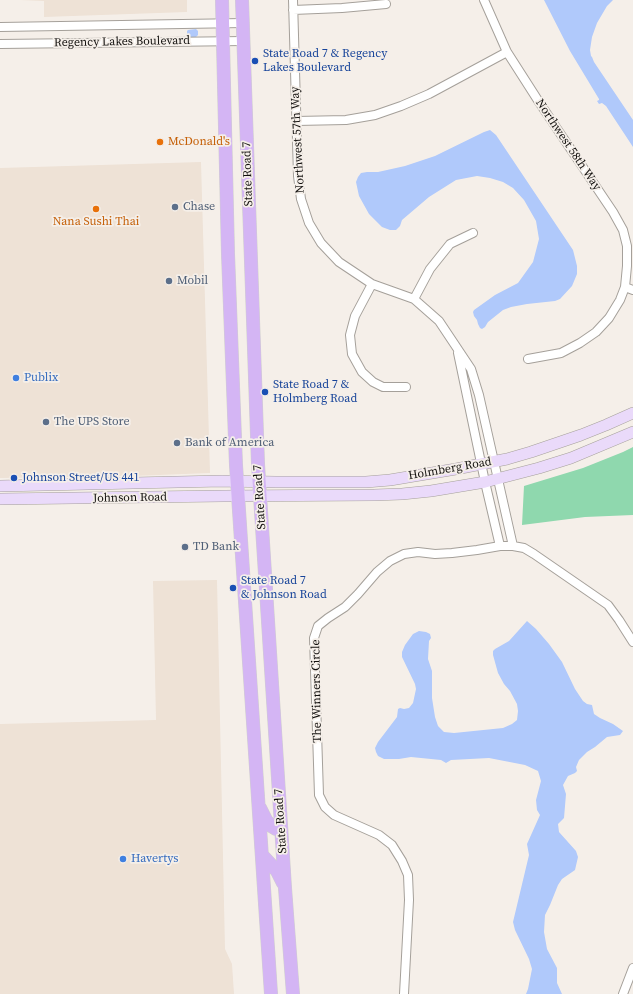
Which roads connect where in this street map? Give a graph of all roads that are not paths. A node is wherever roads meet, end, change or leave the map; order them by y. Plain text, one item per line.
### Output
1 (222, 0) edge
2 (242, 0) edge
3 (293, 0) edge
4 (484, 0) edge
5 (386, 4) dead end
6 (293, 10) junction
7 (222, 23) junction
8 (243, 23) junction
9 (0, 27) edge
10 (244, 41) junction
11 (223, 42) junction
12 (0, 44) edge
13 (507, 52) junction
14 (296, 121) junction
15 (473, 233) dead end
16 (372, 284) junction
17 (629, 288) edge
18 (414, 298) junction
19 (457, 348) junction
20 (528, 359) dead end
21 (406, 387) dead end
22 (633, 413) edge
23 (633, 432) edge
24 (494, 461) junction
25 (481, 464) junction
26 (498, 479) junction
27 (237, 482) junction
28 (259, 482) junction
29 (485, 482) junction
30 (0, 486) edge
31 (238, 496) junction
32 (260, 496) junction
33 (0, 500) edge
34 (500, 546) junction
35 (513, 546) junction
36 (633, 642) edge
37 (258, 805) junction
38 (281, 830) junction
39 (262, 855) junction
40 (285, 888) junction
41 (633, 968) edge
42 (271, 994) edge
43 (293, 994) edge
44 (404, 994) edge
45 (623, 994) edge

1 - 7 main road, State Road 7
2 - 8 main road, State Road 7
3 - 6 street, Northwest 57th Way
4 - 13 street, Northwest 58th Way
5 - 6 street
6 - 14 street, Northwest 57th Way
7 - 8 street, Regency Lakes Boulevard
7 - 9 street, Regency Lakes Boulevard
7 - 11 main road, State Road 7
8 - 10 main road, State Road 7
10 - 11 street, Regency Lakes Boulevard
10 - 28 main road, State Road 7
11 - 12 street, Regency Lakes Boulevard
11 - 27 main road, State Road 7
13 - 14 street
13 - 17 street, Northwest 58th Way
14 - 16 street, Northwest 57th Way
15 - 18 street
16 - 18 street, Northwest 57th Way
16 - 21 street
17 - 20 street, Northwest 58th Way
18 - 19 street, Northwest 57th Way
19 - 24 street, Northwest 57th Way
19 - 25 street, Northwest 57th Way
22 - 24 street, Holmberg Road
23 - 26 street, Holmberg Road
24 - 25 street, Holmberg Road
24 - 26 street, Northwest 57th Way
25 - 28 street, Holmberg Road
25 - 29 street, Northwest 57th Way
26 - 29 street, Holmberg Road
26 - 35 street, Northwest 57th Way
27 - 28 street, Johnson Road
27 - 30 street, Johnson Road
27 - 31 main road, State Road 7
28 - 32 main road, State Road 7
29 - 32 street, Holmberg Road
29 - 34 street, Northwest 57th Way
31 - 32 street, Johnson Road
31 - 33 street, Johnson Road
31 - 37 main road, State Road 7
32 - 38 main road, State Road 7
34 - 35 street, The Winners Circle
34 - 44 street, The Winners Circle
35 - 36 street, The Winners Circle
37 - 38 main road
37 - 39 main road, State Road 7
38 - 40 main road, State Road 7
39 - 40 main road
39 - 42 main road, State Road 7
40 - 43 main road, State Road 7
41 - 45 street

